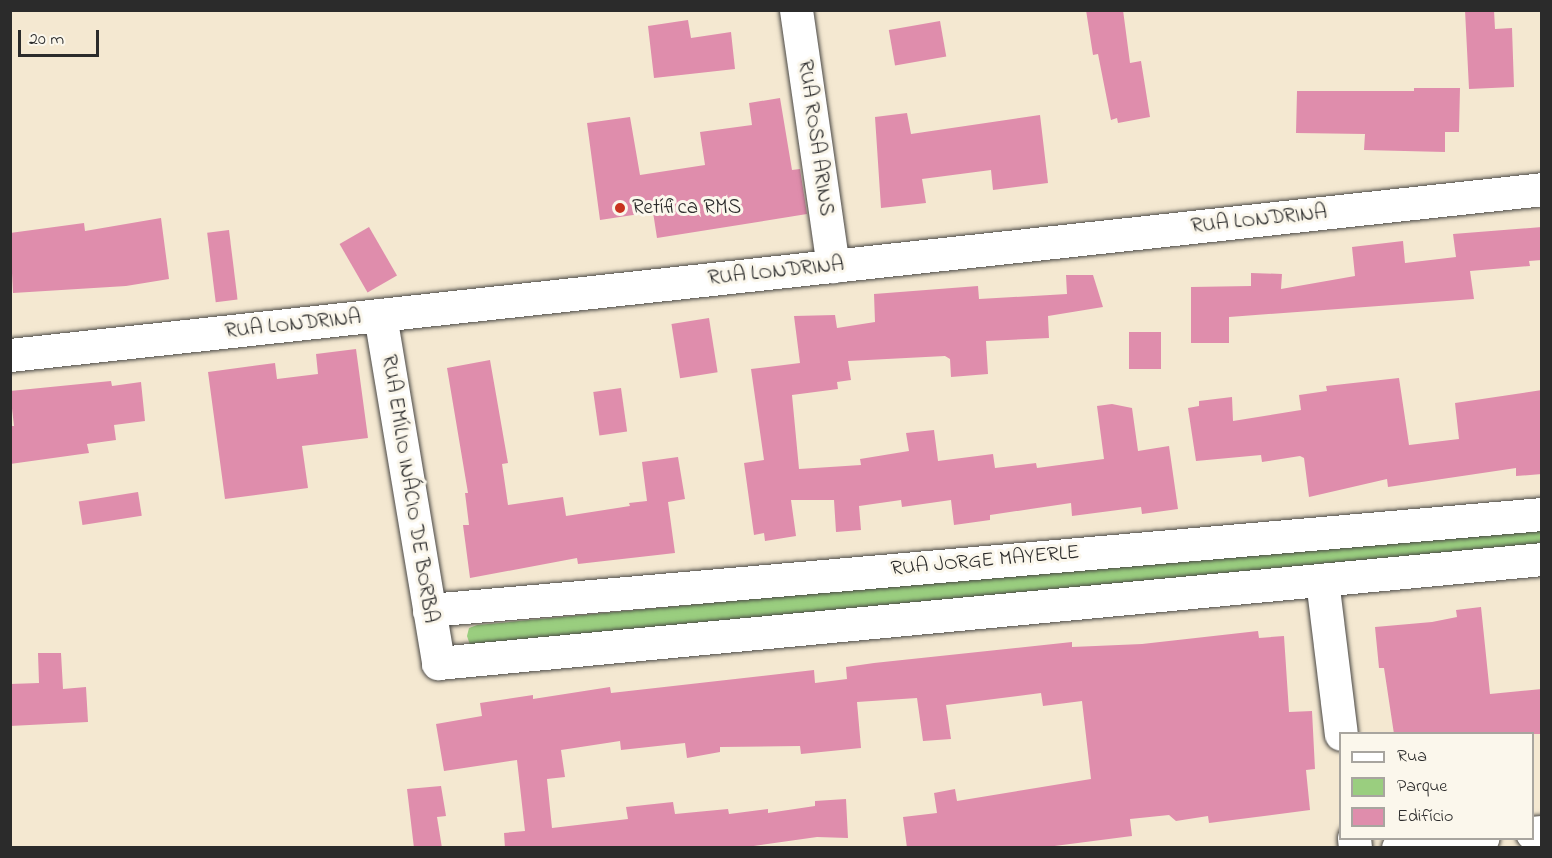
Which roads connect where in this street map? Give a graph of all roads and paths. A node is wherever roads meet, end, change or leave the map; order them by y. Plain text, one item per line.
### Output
1 (796, 10) edge
2 (1542, 189) edge
3 (833, 266) junction
4 (380, 315) junction
5 (10, 355) edge
6 (1542, 514) edge
7 (1542, 560) edge
8 (1322, 580) junction
9 (429, 610) junction
10 (1341, 732) edge
11 (1465, 840) edge
12 (1398, 848) edge

1 - 3 street, RUA ROSA ARINS
2 - 3 street, RUA LONDRINA
3 - 4 street, RUA LONDRINA
4 - 5 street, RUA LONDRINA
4 - 9 street, RUA EMÍLIO INÁCIO DE BORBA
6 - 9 street, RUA JORGE MAYERLE
7 - 8 street
8 - 9 street, RUA EMÍLIO INÁCIO DE BORBA
8 - 10 street
11 - 12 street

